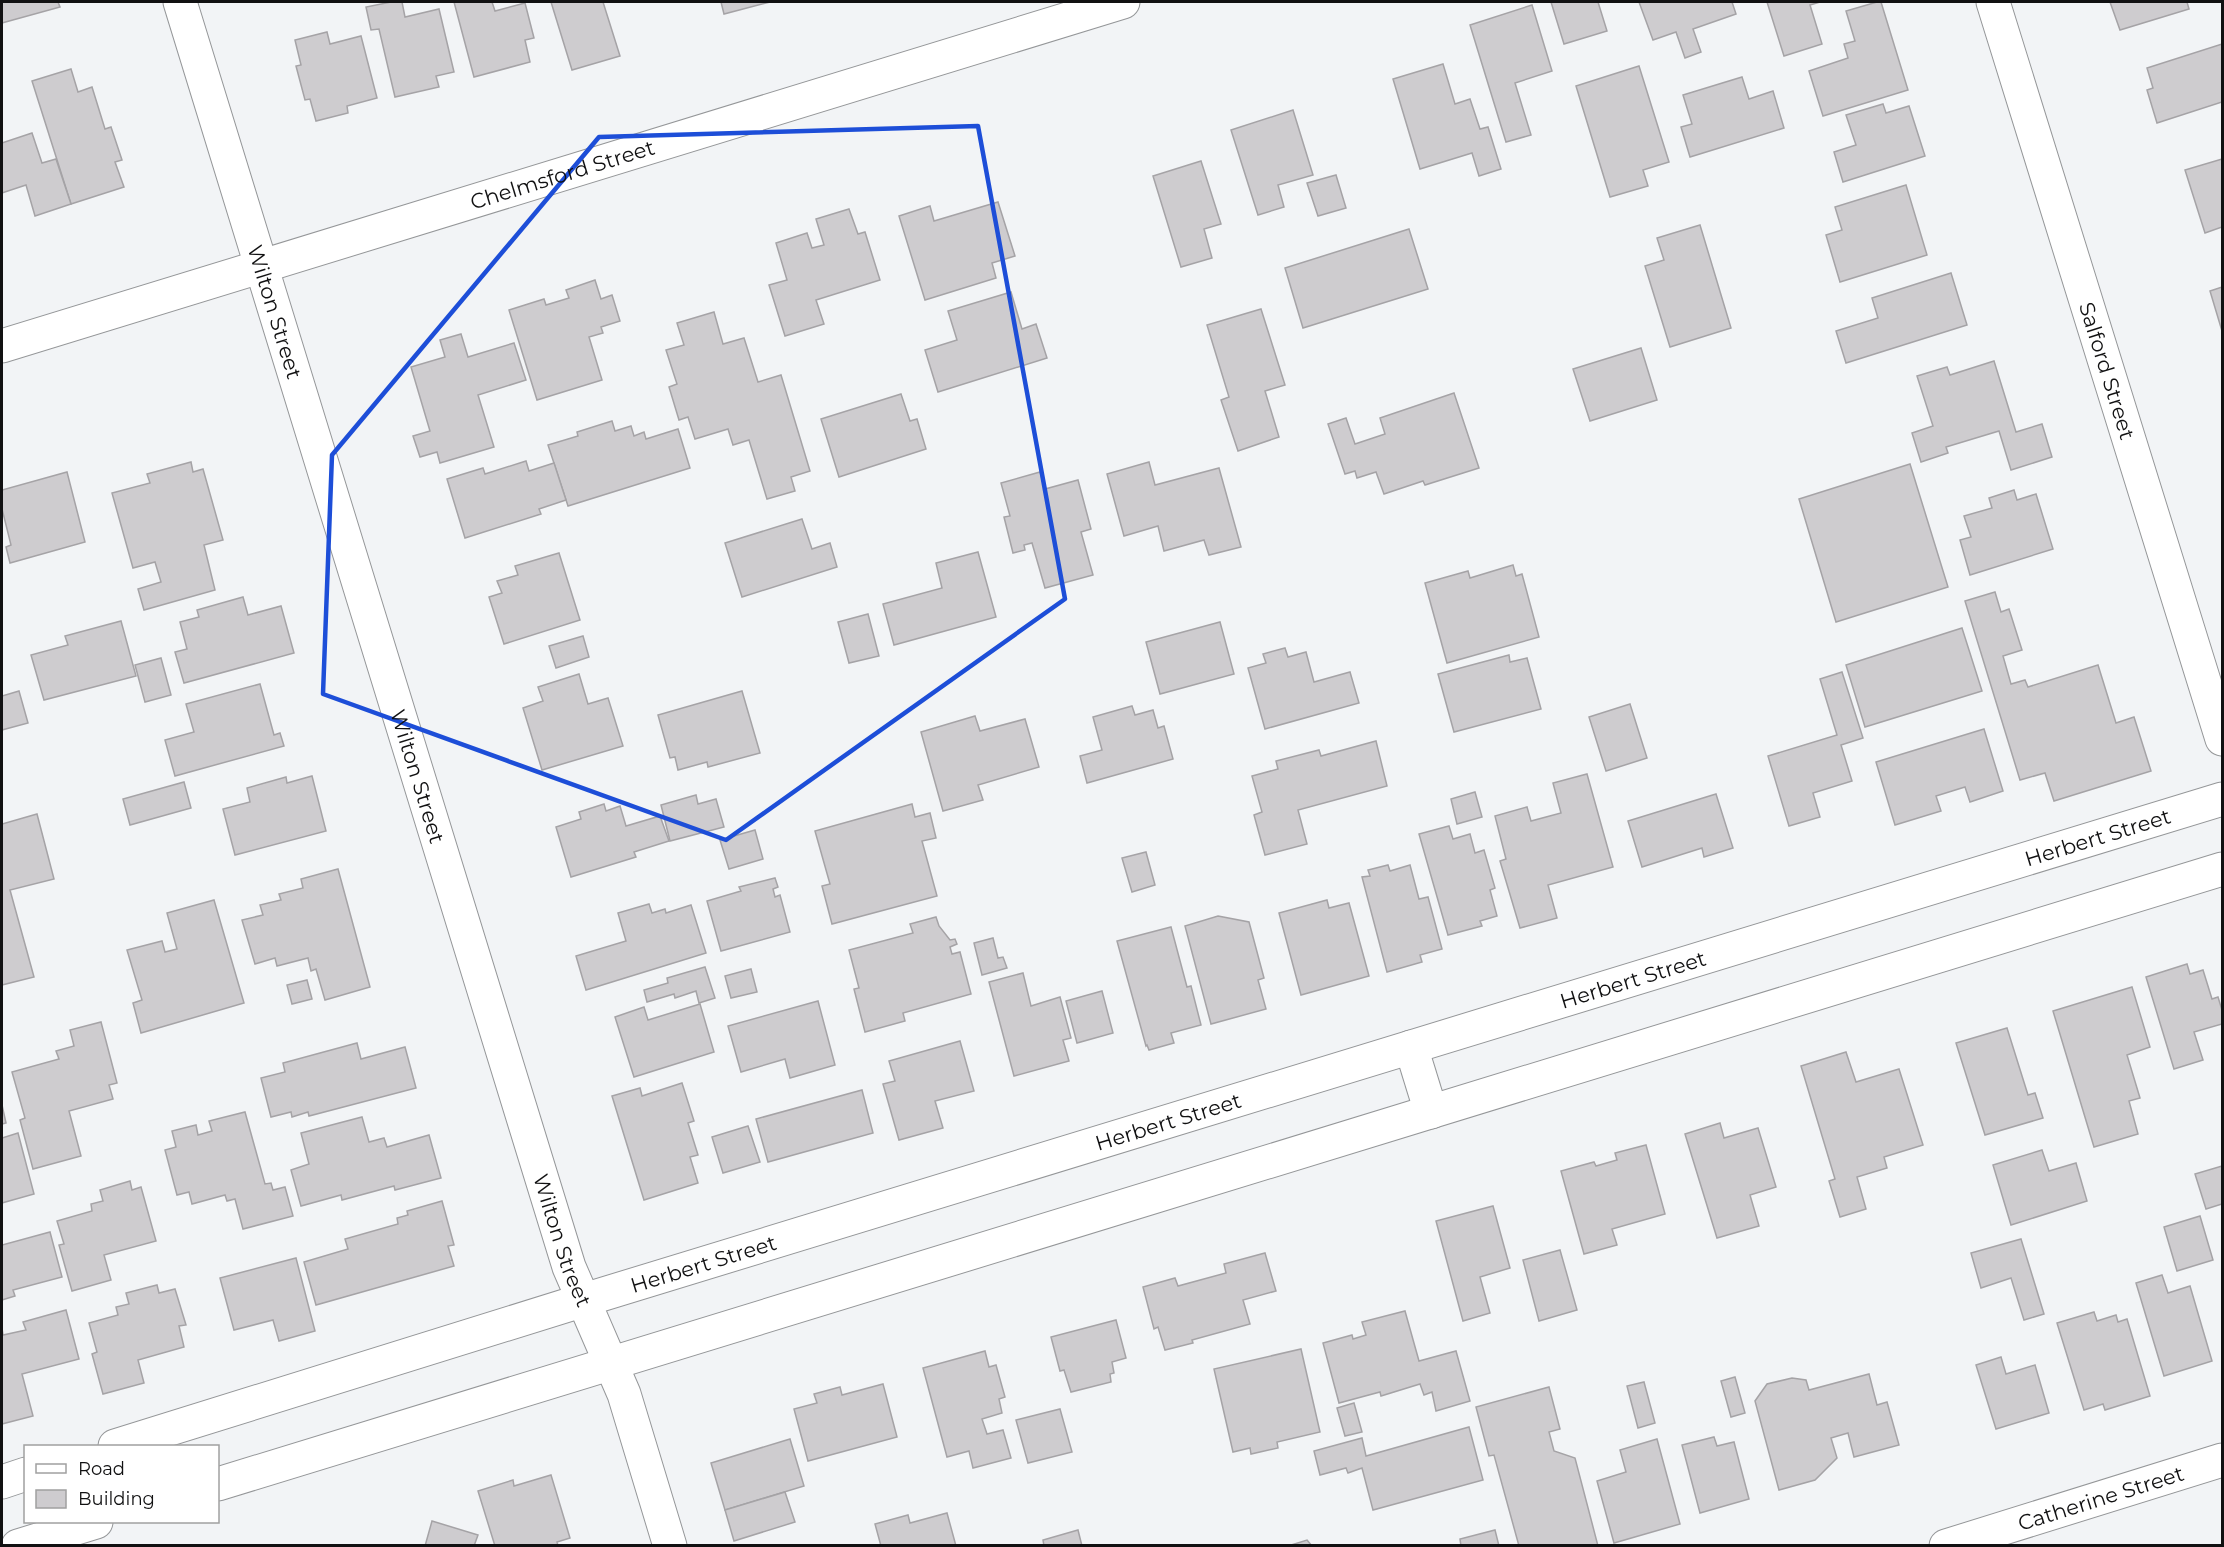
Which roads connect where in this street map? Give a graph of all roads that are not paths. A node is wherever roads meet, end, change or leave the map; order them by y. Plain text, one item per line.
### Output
1 (180, 2) edge
2 (1123, 2) edge
3 (1993, 2) edge
4 (262, 266) junction
5 (2, 346) edge
6 (2223, 739) edge
7 (2223, 799) edge
8 (2223, 869) edge
9 (1410, 1047) junction
10 (1431, 1112) junction
11 (584, 1300) junction
12 (612, 1364) junction
13 (118, 1445) edge
14 (2223, 1460) edge
15 (24, 1475) edge
16 (2, 1482) edge
17 (219, 1484) edge
18 (90, 1523) edge
19 (18, 1545) edge
20 (670, 1545) edge
21 (1946, 1545) edge

1 - 4 street, Wilton Street
2 - 4 street, Chelmsford Street
3 - 6 street, Salford Street
4 - 5 street, Chelmsford Street
4 - 11 street, Wilton Street
7 - 9 street, Herbert Street
8 - 10 street
9 - 10 street
9 - 11 street, Herbert Street
10 - 12 street
11 - 12 street, Wilton Street
11 - 13 street, Herbert Street
12 - 17 street
12 - 20 street, Wilton Street
14 - 21 street, Catherine Street
15 - 16 street
18 - 19 street

